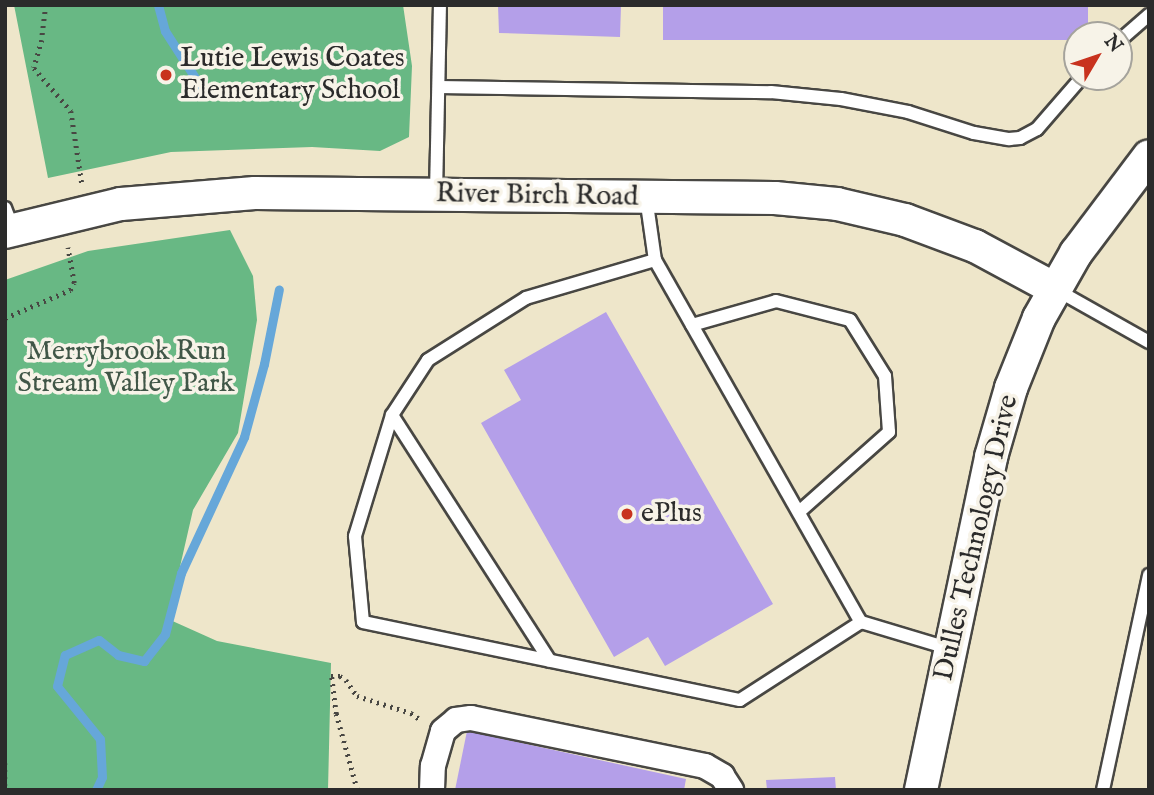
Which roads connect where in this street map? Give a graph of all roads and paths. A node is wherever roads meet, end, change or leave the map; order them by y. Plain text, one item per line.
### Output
1 (46, 5) edge
2 (440, 5) edge
3 (1149, 15) edge
4 (1133, 29) edge
5 (439, 87) junction
6 (1070, 91) edge
7 (1149, 156) edge
8 (436, 194) junction
9 (646, 197) junction
10 (75, 214) junction
11 (8, 223) edge
12 (655, 260) junction
13 (1055, 289) junction
14 (5, 318) edge
15 (692, 325) junction
16 (1149, 342) edge
17 (392, 415) junction
18 (799, 512) junction
19 (1149, 575) edge
20 (861, 622) junction
21 (951, 649) junction
22 (550, 661) junction
23 (424, 728) dead end
24 (5, 763) edge
25 (5, 790) edge
26 (357, 790) edge
27 (432, 790) edge
28 (731, 790) edge
29 (922, 790) edge
30 (1104, 790) edge

1 - 10 path
2 - 5 lane
3 - 4 lane
5 - 6 lane
5 - 8 lane
7 - 13 street, Dulles Technology Drive
8 - 9 street, River Birch Road
8 - 10 street, River Birch Road
9 - 12 lane
9 - 13 street, River Birch Road
10 - 11 street, River Birch Road
10 - 14 path
12 - 15 lane
12 - 17 lane
13 - 16 lane
13 - 21 street, Dulles Technology Drive
15 - 18 lane
15 - 18 lane
17 - 22 lane
17 - 22 lane
18 - 20 lane
19 - 30 lane
20 - 21 lane
20 - 22 lane
21 - 29 street, Dulles Technology Drive
23 - 26 path
24 - 25 path
27 - 28 street

